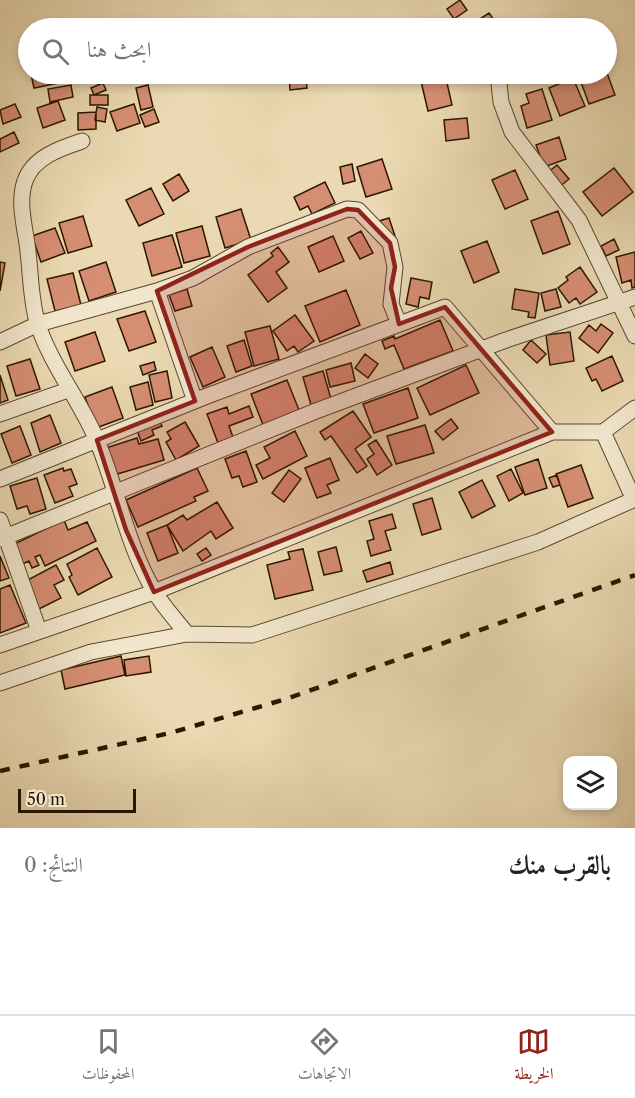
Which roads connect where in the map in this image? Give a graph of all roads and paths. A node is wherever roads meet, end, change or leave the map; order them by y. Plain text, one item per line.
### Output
1 (499, 84) edge
2 (82, 141) dead end
3 (157, 291) junction
4 (635, 297) edge
5 (618, 302) junction
6 (38, 324) junction
7 (399, 324) junction
8 (635, 336) edge
9 (0, 342) edge
10 (480, 349) junction
11 (68, 390) junction
12 (195, 401) junction
13 (635, 408) edge
14 (0, 414) edge
15 (552, 432) junction
16 (603, 432) junction
17 (97, 440) junction
18 (0, 479) edge
19 (115, 490) junction
20 (634, 499) edge
21 (0, 520) edge
22 (4, 537) edge
23 (154, 592) junction
24 (39, 631) junction
25 (187, 634) junction
26 (0, 645) edge
27 (0, 683) edge

1 - 5 street
2 - 6 street
3 - 6 street
3 - 7 street
3 - 12 street
4 - 5 street
5 - 8 street
5 - 10 street
6 - 9 street
6 - 11 street
7 - 10 street
7 - 12 street
10 - 15 street
10 - 19 street
11 - 14 street
11 - 17 street
12 - 17 street
13 - 16 street
15 - 16 street
15 - 23 street
16 - 20 street
17 - 18 street
17 - 19 street
19 - 22 street
19 - 23 street
20 - 25 street
21 - 22 street
22 - 24 street
23 - 24 street
23 - 25 street
24 - 26 street
25 - 27 street

